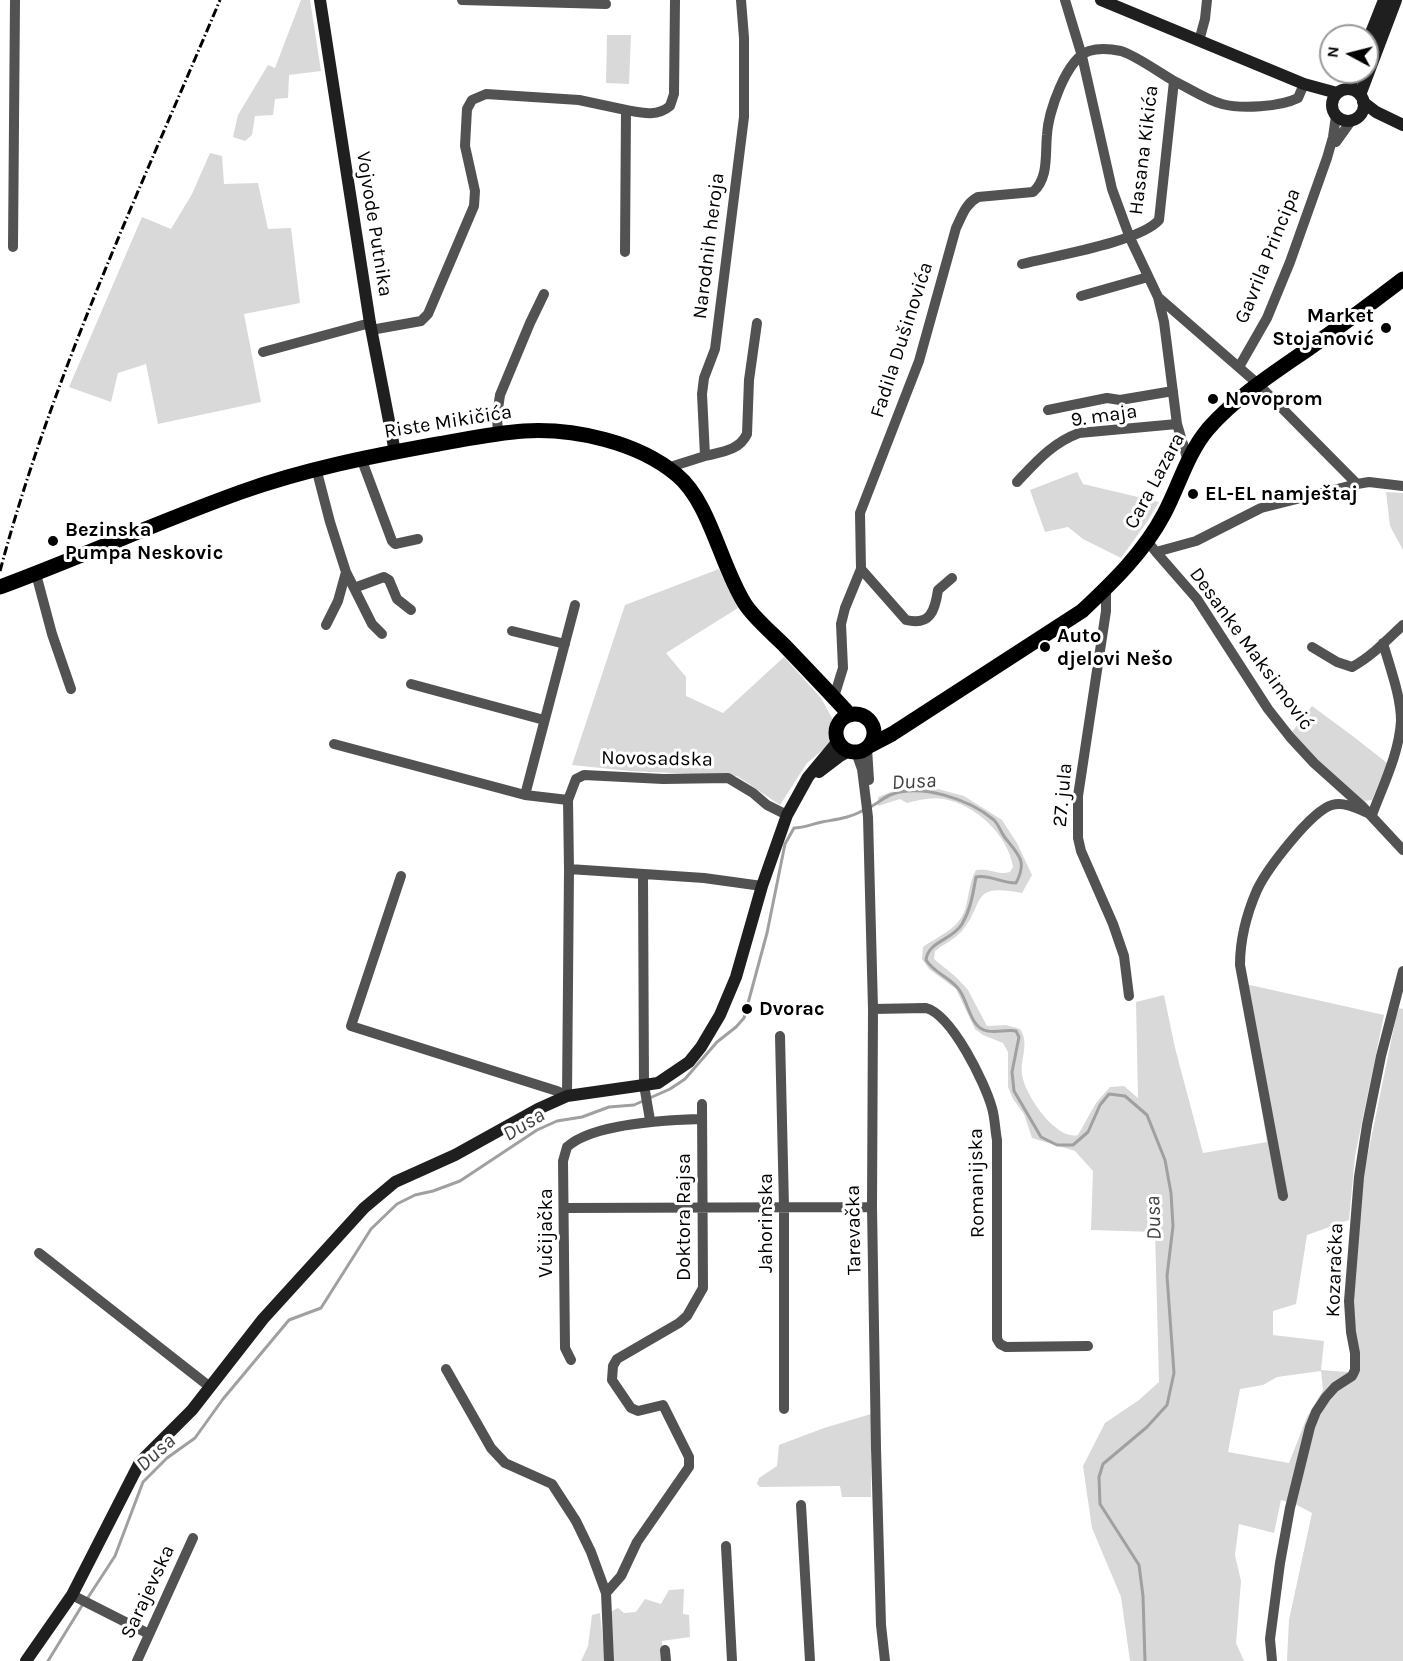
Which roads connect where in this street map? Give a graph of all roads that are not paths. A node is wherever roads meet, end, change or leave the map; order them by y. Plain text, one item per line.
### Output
1 (15, 0) edge
2 (320, 0) edge
3 (462, 0) edge
4 (675, 0) edge
5 (741, 0) edge
6 (1065, 0) edge
7 (1104, 0) edge
8 (1208, 0) edge
9 (1384, 0) edge
10 (1396, 0) edge
11 (606, 4) dead end
12 (1375, 24) edge
13 (1199, 41) junction
14 (1082, 56) junction
15 (1174, 81) junction
16 (1304, 84) junction
17 (1352, 84) edge
18 (13, 93) junction
19 (0, 94) edge
20 (1346, 100) junction
21 (626, 110) junction
22 (1355, 119) junction
23 (1401, 124) edge
24 (1327, 158) junction
25 (1130, 238) junction
26 (13, 248) dead end
27 (625, 252) dead end
28 (1022, 264) dead end
29 (1148, 277) junction
30 (1403, 279) edge
31 (544, 294) dead end
32 (1081, 296) dead end
33 (1158, 297) junction
34 (757, 324) dead end
35 (371, 326) junction
36 (263, 352) dead end
37 (1239, 368) junction
38 (1258, 384) junction
39 (1173, 391) junction
40 (1048, 410) dead end
41 (1178, 424) junction
42 (498, 434) junction
43 (395, 452) junction
44 (705, 456) junction
45 (361, 458) junction
46 (1188, 461) junction
47 (316, 468) junction
48 (667, 468) junction
49 (1017, 483) dead end
50 (1357, 484) junction
51 (1403, 486) edge
52 (418, 539) dead end
53 (1152, 547) junction
54 (861, 569) junction
55 (346, 572) junction
56 (36, 574) junction
57 (952, 578) dead end
58 (0, 587) edge
59 (354, 588) junction
60 (1106, 589) junction
61 (575, 605) dead end
62 (411, 610) dead end
63 (327, 624) dead end
64 (1403, 625) edge
65 (512, 631) dead end
66 (382, 634) dead end
67 (1383, 643) junction
68 (565, 644) junction
69 (1311, 647) dead end
70 (810, 671) junction
71 (411, 684) dead end
72 (71, 689) dead end
73 (834, 697) junction
74 (913, 718) junction
75 (544, 720) junction
76 (844, 720) junction
77 (872, 724) junction
78 (334, 744) dead end
79 (856, 748) junction
80 (525, 795) junction
81 (568, 800) junction
82 (787, 814) junction
83 (1371, 815) junction
84 (1403, 850) edge
85 (569, 868) junction
86 (643, 875) junction
87 (400, 876) dead end
88 (762, 886) junction
89 (1403, 971) edge
90 (1129, 996) dead end
91 (873, 1009) junction
92 (780, 1036) dead end
93 (645, 1089) junction
94 (567, 1096) junction
95 (702, 1104) dead end
96 (649, 1117) junction
97 (702, 1119) junction
98 (1283, 1196) dead end
99 (704, 1206) junction
100 (784, 1207) junction
101 (872, 1207) junction
102 (564, 1208) junction
103 (39, 1253) dead end
104 (1088, 1346) dead end
105 (572, 1360) dead end
106 (446, 1370) dead end
107 (210, 1387) junction
108 (783, 1409) dead end
109 (801, 1505) dead end
110 (193, 1538) dead end
111 (726, 1546) dead end
112 (606, 1593) junction
113 (76, 1597) junction
114 (149, 1634) junction
115 (26, 1661) edge
116 (137, 1661) edge
117 (609, 1661) edge
118 (732, 1661) edge
119 (810, 1661) edge
120 (885, 1661) edge
121 (1272, 1661) edge

1 - 18 street
2 - 35 main road, Vojvode Putnika
3 - 11 street
4 - 21 street
5 - 44 street, Narodnih heroja
6 - 14 street
7 - 13 main road
8 - 13 street
9 - 12 main road
10 - 20 main road, Gavrila Principa
13 - 16 main road
14 - 15 street, Hasana Kikića
14 - 25 street
14 - 54 street, Fadila Dušinovića
15 - 16 street
15 - 25 street, Hasana Kikića
16 - 20 main road
17 - 20 main road, Gavrila Principa
18 - 19 street
18 - 26 street
20 - 22 main road
20 - 22 main road
20 - 23 main road
20 - 24 street, Gavrila Principa
21 - 27 street
21 - 35 street
22 - 23 main road
22 - 24 street, Gavrila Principa
24 - 37 street, Gavrila Principa
25 - 28 street
25 - 29 street
29 - 32 street
29 - 33 street
30 - 38 main road, Cara Lazara
31 - 42 street
33 - 37 street
33 - 39 street
34 - 44 street
35 - 36 street
35 - 43 main road, Vojvode Putnika
37 - 38 street
38 - 46 main road, Cara Lazara
38 - 50 street
39 - 40 street
39 - 41 street
41 - 46 street
41 - 49 street, 9. maja
42 - 43 main road, Riste Mikičića
42 - 48 main road, Riste Mikičića
43 - 45 main road, Riste Mikičića
44 - 48 street
45 - 47 main road, Riste Mikičića
45 - 52 street
46 - 53 main road, Cara Lazara
47 - 55 street
47 - 56 main road, Riste Mikičića
48 - 70 main road, Riste Mikičića
50 - 51 street
50 - 53 street
53 - 60 main road, Cara Lazara
53 - 83 street, Desanke Maksimović
54 - 57 street
54 - 73 street, Fadila Dušinovića
55 - 59 street
55 - 63 street
56 - 58 main road, Riste Mikičića
56 - 72 street
59 - 62 street
59 - 66 street
60 - 74 main road, Cara Lazara
60 - 90 street, 27. jula
61 - 68 street
64 - 67 street
65 - 68 street
67 - 69 street
67 - 83 street
68 - 75 street
70 - 73 main road, Riste Mikičića
70 - 76 main road, Riste Mikičića
71 - 75 street
73 - 76 main road, Riste Mikičića
74 - 77 main road, Cara Lazara
74 - 79 main road, Cara Lazara
75 - 80 street
76 - 77 main road
76 - 79 main road
77 - 79 main road
78 - 80 street
79 - 82 main road
79 - 91 street, Tarevačka
80 - 81 street
81 - 82 street, Novosadska
81 - 85 street
82 - 88 main road
83 - 84 street, Desanke Maksimović
83 - 98 street, Desanke Maksimović
85 - 86 street
85 - 94 street
86 - 88 street
86 - 93 street
87 - 94 street
88 - 93 main road
89 - 121 street, Kozaračka
91 - 101 street, Tarevačka
91 - 104 street, Romanijska
92 - 100 street, Jahorinska
93 - 94 main road
93 - 96 street
94 - 107 main road
95 - 97 street, Doktora Rajsa
96 - 97 street
96 - 102 street, Vučijačka
97 - 99 street, Doktora Rajsa
99 - 100 street
99 - 102 street
99 - 112 street, Doktora Rajsa
100 - 101 street
100 - 108 street, Jahorinska
101 - 120 street, Tarevačka
102 - 105 street, Vučijačka
103 - 107 street
106 - 112 street
107 - 113 main road
109 - 119 street
110 - 114 street, Sarajevska
111 - 118 street
112 - 117 street
113 - 114 street
113 - 115 main road
114 - 116 street, Sarajevska

